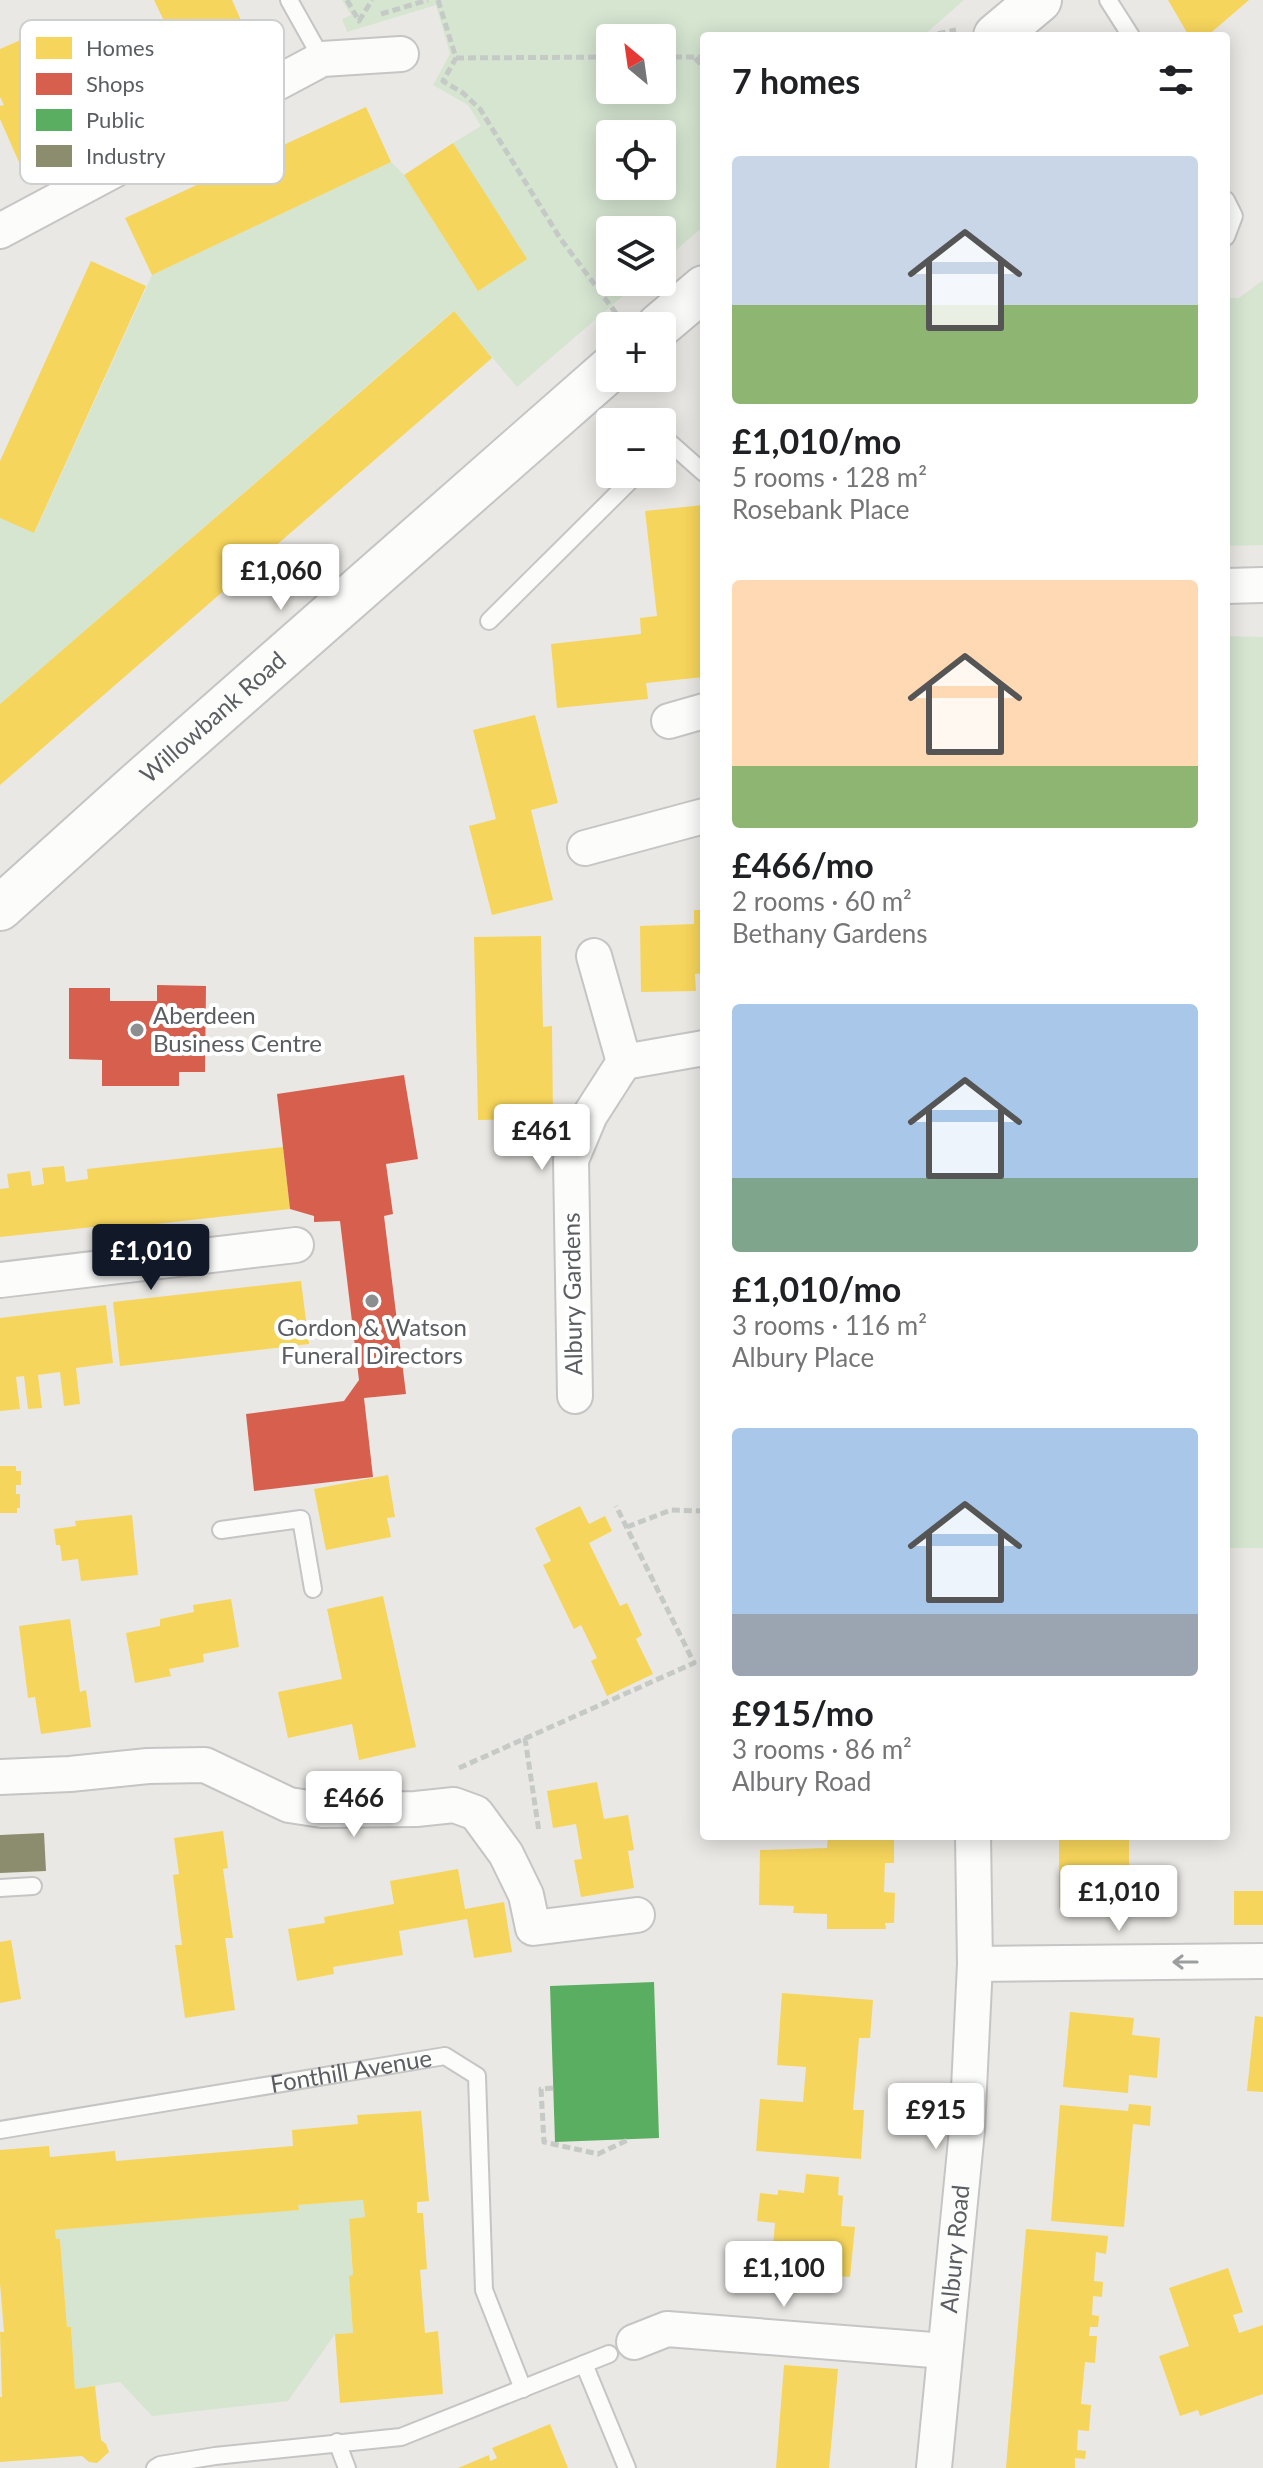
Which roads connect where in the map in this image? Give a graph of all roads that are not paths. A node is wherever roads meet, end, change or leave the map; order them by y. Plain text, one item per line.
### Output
1 (289, 0) edge
2 (1039, 0) edge
3 (1108, 0) edge
4 (1001, 32) edge
5 (1128, 32) edge
6 (401, 54) dead end
7 (322, 59) junction
8 (284, 79) edge
9 (88, 184) edge
10 (1230, 208) edge
11 (1230, 226) edge
12 (0, 231) edge
13 (700, 291) edge
14 (676, 312) edge
15 (596, 381) edge
16 (676, 448) edge
17 (700, 469) edge
18 (623, 488) edge
19 (1263, 585) edge
20 (1230, 586) edge
21 (489, 621) dead end
22 (700, 712) edge
23 (669, 721) dead end
24 (700, 817) edge
25 (585, 848) dead end
26 (0, 908) edge
27 (594, 956) dead end
28 (700, 1049) edge
29 (624, 1062) junction
30 (296, 1245) dead end
31 (0, 1280) edge
32 (575, 1396) dead end
33 (221, 1530) dead end
34 (313, 1589) dead end
35 (0, 1777) edge
36 (973, 1840) edge
37 (33, 1886) dead end
38 (0, 1888) edge
39 (637, 1915) dead end
40 (1263, 1961) edge
41 (975, 1964) junction
42 (0, 2130) edge
43 (622, 2348) joint
44 (945, 2351) junction
45 (584, 2364) junction
46 (523, 2389) junction
47 (337, 2442) junction
48 (155, 2468) edge
49 (347, 2468) edge
50 (627, 2468) edge
51 (934, 2468) edge

1 - 7 lane
2 - 4 street
3 - 5 lane
6 - 7 street
7 - 8 street
9 - 12 street
10 - 11 lane
13 - 14 street
15 - 26 street, Willowbank Road
16 - 17 lane
18 - 21 lane
19 - 20 street
22 - 23 street
24 - 25 street
27 - 29 street
28 - 29 street
29 - 32 street, Albury Gardens
30 - 31 street
33 - 34 lane
35 - 39 street
36 - 41 street, Albury Road
37 - 38 lane
40 -> 41 street
41 - 44 street, Albury Road
42 - 46 lane, Fonthill Avenue
43 - 44 street
43 - 45 lane
44 - 51 street, Albury Road
45 - 46 lane
45 - 50 lane
46 - 47 lane
47 - 48 lane
47 - 49 lane

